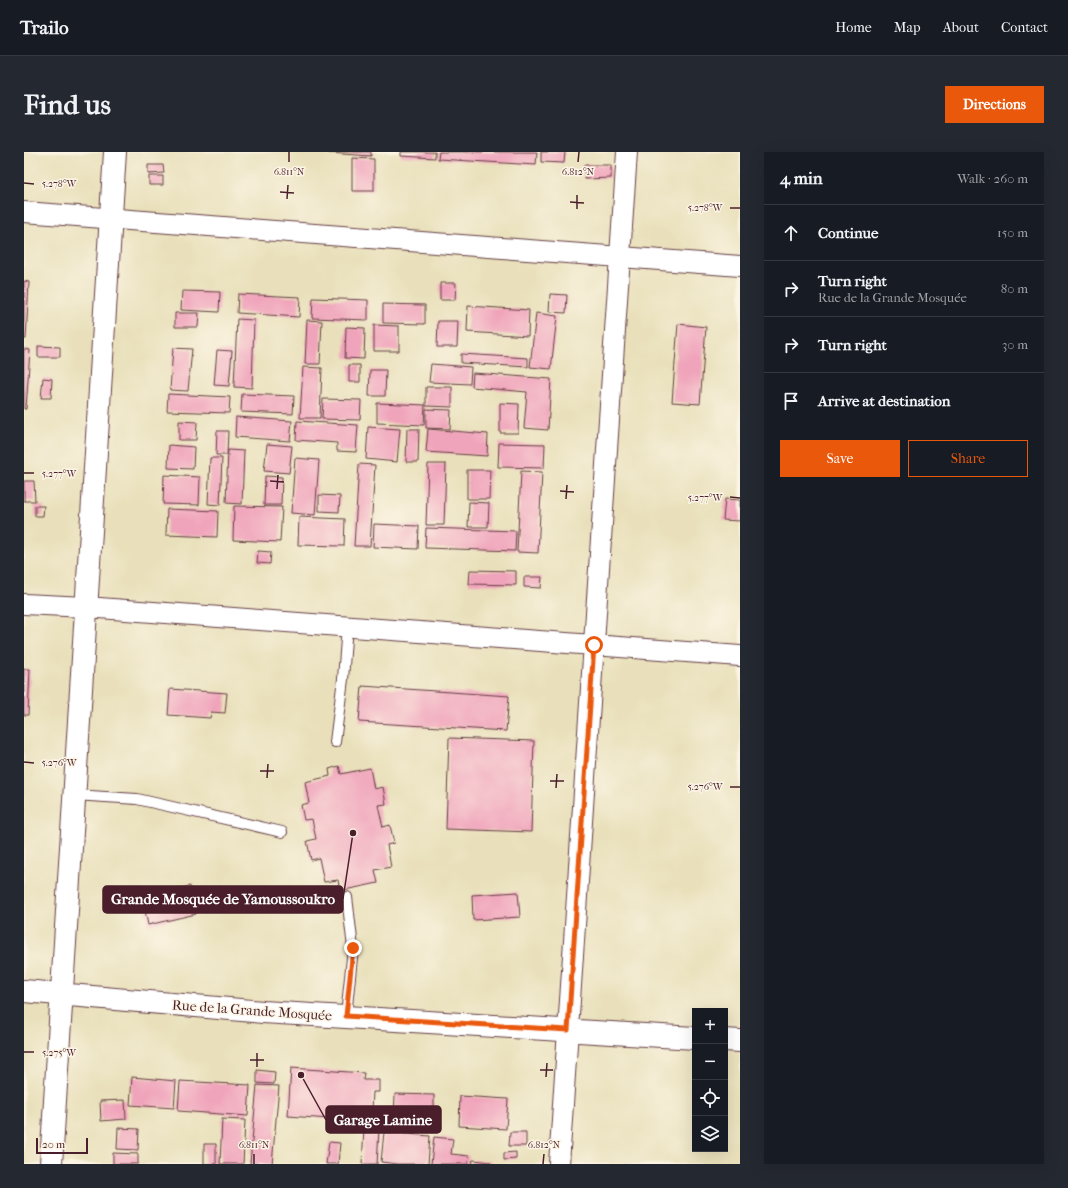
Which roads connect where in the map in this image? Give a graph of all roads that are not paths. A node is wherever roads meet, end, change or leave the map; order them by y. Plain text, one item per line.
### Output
1 (115, 152) edge
2 (628, 152) edge
3 (24, 212) edge
4 (110, 218) junction
5 (620, 257) junction
6 (740, 266) edge
7 (24, 604) edge
8 (86, 607) junction
9 (347, 626) junction
10 (594, 645) junction
11 (740, 656) edge
12 (335, 742) dead end
13 (74, 795) junction
14 (282, 832) dead end
15 (347, 897) dead end
16 (24, 991) edge
17 (62, 994) junction
18 (346, 1016) junction
19 (568, 1030) junction
20 (692, 1038) edge
21 (728, 1040) edge
22 (740, 1041) edge
23 (51, 1164) edge
24 (559, 1164) edge

1 - 4 street
2 - 5 street
3 - 4 street
4 - 5 street
4 - 8 street
5 - 6 street
5 - 10 street
7 - 8 street
8 - 9 street
8 - 13 street
9 - 10 street
9 - 12 lane
10 - 11 street
10 - 19 street
13 - 14 lane
13 - 17 street
15 - 18 lane
16 - 17 street, Rue de la Grande Mosquée
17 - 18 street, Rue de la Grande Mosquée
17 - 23 street
18 - 19 street, Rue de la Grande Mosquée
19 - 20 street, Rue de la Grande Mosquée
19 - 24 street
21 - 22 street

